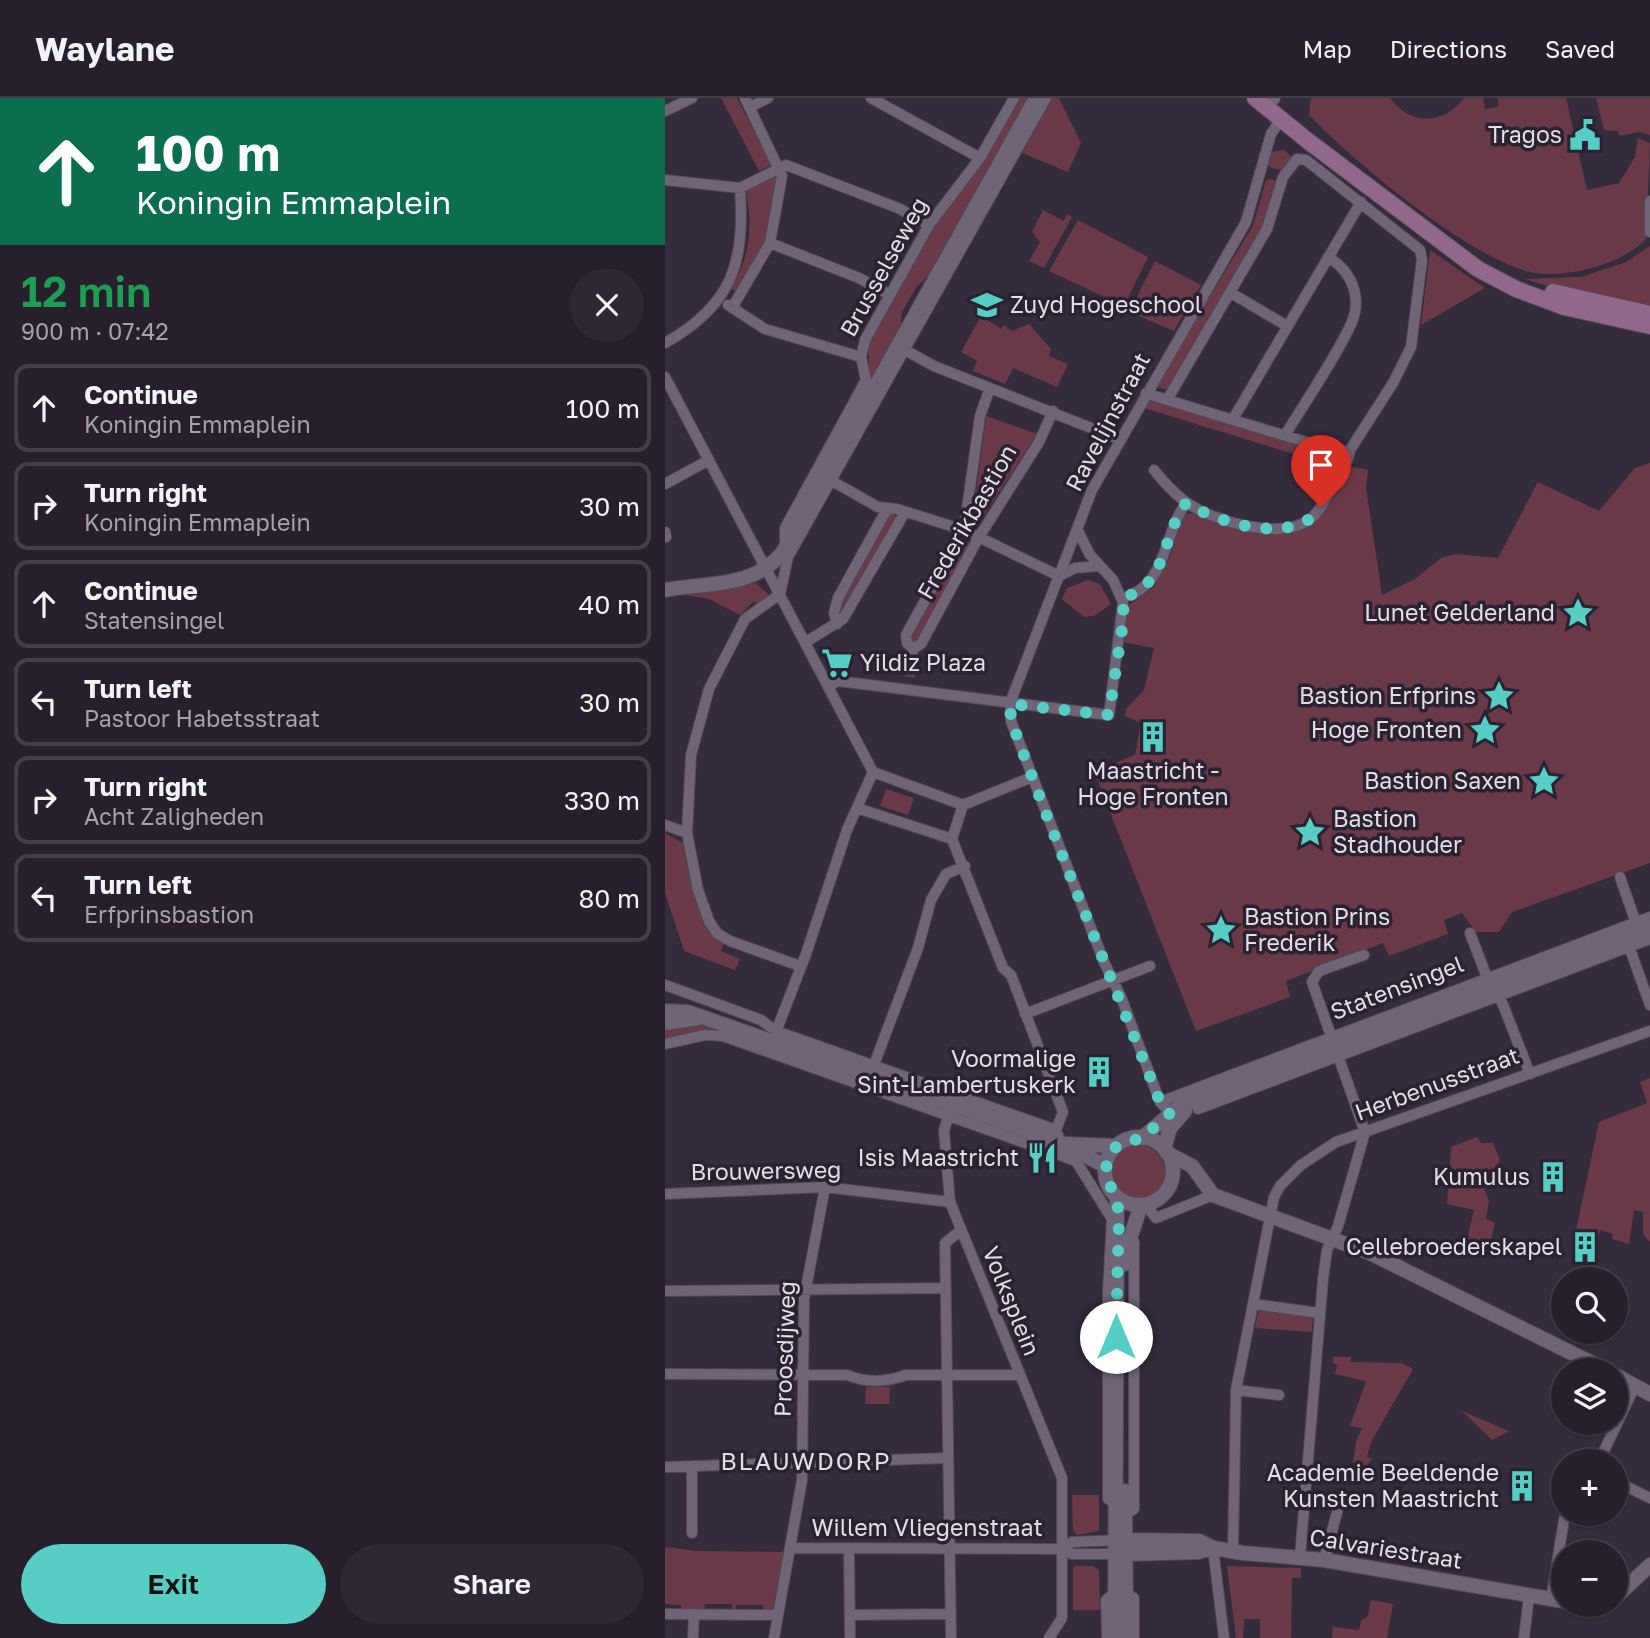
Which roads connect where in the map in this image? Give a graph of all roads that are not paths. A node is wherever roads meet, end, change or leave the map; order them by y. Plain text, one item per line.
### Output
1 (692, 98) edge
2 (768, 98) edge
3 (871, 98) edge
4 (1014, 98) edge
5 (1036, 98) edge
6 (1046, 98) edge
7 (1255, 98) edge
8 (1273, 99) edge
9 (748, 103) edge
10 (665, 111) edge
11 (1281, 119) junction
12 (1324, 151) junction
13 (980, 158) junction
14 (780, 166) junction
15 (1261, 170) junction
16 (1283, 177) junction
17 (665, 180) edge
18 (740, 188) junction
19 (1650, 201) edge
20 (1361, 202) junction
21 (929, 225) junction
22 (1650, 232) edge
23 (1443, 241) junction
24 (770, 243) junction
25 (1328, 257) junction
26 (1231, 293) junction
27 (890, 295) junction
28 (719, 297) junction
29 (732, 308) junction
30 (1650, 314) edge
31 (1287, 326) junction
32 (1650, 326) edge
33 (909, 333) junction
34 (665, 343) edge
35 (905, 351) junction
36 (861, 357) junction
37 (665, 377) edge
38 (990, 388) junction
39 (1146, 393) junction
40 (1167, 400) junction
41 (1053, 411) junction
42 (1233, 419) junction
43 (1285, 435) junction
44 (1119, 439) junction
45 (1350, 450) junction
46 (709, 460) junction
47 (1154, 470) dead end
48 (832, 481) junction
49 (665, 484) edge
50 (1186, 503) junction
51 (887, 509) junction
52 (905, 512) junction
53 (1077, 529) junction
54 (964, 530) junction
55 (979, 537) junction
56 (787, 539) junction
57 (763, 566) junction
58 (1098, 566) junction
59 (1059, 576) junction
60 (665, 590) edge
61 (780, 594) junction
62 (1122, 598) junction
63 (837, 624) junction
64 (806, 642) junction
65 (910, 677) tunnel mouth
66 (829, 686) junction
67 (908, 690) junction
68 (1010, 704) junction
69 (873, 772) junction
70 (1032, 777) junction
71 (963, 805) junction
72 (857, 808) junction
73 (665, 825) edge
74 (687, 833) junction
75 (952, 839) junction
76 (965, 866) junction
77 (1620, 877) dead end
78 (1650, 917) edge
79 (1470, 933) dead end
80 (1638, 934) edge
81 (1364, 955) dead end
82 (800, 966) junction
83 (1150, 966) dead end
84 (1113, 981) junction
85 (1493, 987) junction
86 (670, 988) edge
87 (1650, 1005) edge
88 (1025, 1014) junction
89 (667, 1019) edge
90 (1650, 1031) edge
91 (774, 1036) junction
92 (692, 1037) junction
93 (665, 1044) edge
94 (1334, 1047) junction
95 (1530, 1074) junction
96 (870, 1076) junction
97 (1195, 1099) junction
98 (950, 1104) junction
99 (1165, 1107) junction
100 (1365, 1132) junction
101 (1142, 1138) junction
102 (1057, 1141) junction
103 (1116, 1146) junction
104 (1166, 1151) junction
105 (1105, 1166) junction
106 (825, 1187) junction
107 (665, 1194) edge
108 (1213, 1195) junction
109 (1117, 1197) junction
110 (950, 1202) junction
111 (1143, 1205) junction
112 (1270, 1216) junction
113 (960, 1231) junction
114 (1120, 1235) junction
115 (1332, 1238) junction
116 (946, 1288) junction
117 (805, 1290) junction
118 (665, 1291) edge
119 (1253, 1304) junction
120 (1319, 1313) junction
121 (1582, 1358) edge
122 (665, 1374) edge
123 (803, 1375) junction
124 (948, 1375) junction
125 (1018, 1375) junction
126 (1628, 1382) edge
127 (1635, 1386) junction
128 (1236, 1391) junction
129 (1650, 1394) edge
130 (1279, 1395) dead end
131 (1605, 1449) edge
132 (948, 1458) junction
133 (803, 1460) junction
134 (692, 1466) junction
135 (665, 1467) edge
136 (1628, 1487) edge
137 (1650, 1498) edge
138 (1338, 1509) dead end
139 (692, 1533) dead end
140 (1121, 1547) junction
141 (790, 1548) junction
142 (849, 1548) junction
143 (1213, 1548) junction
144 (949, 1549) junction
145 (1062, 1549) junction
146 (1233, 1551) junction
147 (1300, 1557) junction
148 (1324, 1560) junction
149 (1650, 1565) edge
150 (1628, 1586) edge
151 (1120, 1593) junction
152 (1530, 1596) junction
153 (1551, 1599) edge
154 (665, 1614) edge
155 (694, 1614) junction
156 (950, 1614) junction
157 (778, 1615) junction
158 (850, 1615) junction
159 (693, 1638) edge
160 (774, 1638) edge
161 (850, 1638) edge
162 (951, 1638) edge
163 (1049, 1638) edge
164 (1107, 1638) edge
165 (1115, 1638) edge
166 (1126, 1638) edge
167 (1134, 1638) edge
168 (1224, 1638) edge
169 (1524, 1638) edge

1 - 10 street
2 - 9 street
3 - 13 street
4 - 13 street, Brusselseweg
5 - 33 main road, Brusselseweg
6 - 33 street, Brusselseweg
7 - 11 main road
8 - 12 main road
9 - 14 street
11 - 12 main road
11 - 15 street, Ravelijnstraat
12 - 23 main road
13 - 21 street, Brusselseweg
14 - 18 street
14 - 21 street
14 - 24 street
15 - 16 street
15 - 39 street, Ravelijnstraat
16 - 20 street, Ravelijnstraat
16 - 26 street, Ravelijnstraat
17 - 18 street
18 - 28 street
19 - 22 street
20 - 25 street
20 - 45 street
21 - 27 street, Brusselseweg
23 - 30 main road
23 - 32 main road
24 - 27 street
24 - 29 street
25 - 31 street
25 - 43 street
26 - 31 street
26 - 40 street, Ravelijnstraat
27 - 36 street, Brusselseweg
28 - 29 street
28 - 34 street
29 - 36 street
31 - 42 street
33 - 35 street, Brusselseweg
33 - 56 main road, Brusselseweg
35 - 38 street
35 - 48 street, Brusselseweg
36 - 56 street, Brusselseweg
37 - 46 street
38 - 41 street
38 - 54 street, Frederikbastion
39 - 40 street
39 - 44 street, Ravelijnstraat
40 - 42 street
41 - 44 street
41 - 55 street, Frederikbastion
42 - 43 street
43 - 45 street
44 - 53 street, Ravelijnstraat
45 - 50 street
46 - 49 street
46 - 57 street
47 - 50 street
48 - 51 street
48 - 61 street, Brusselseweg
50 - 62 street
51 - 52 street
51 - 63 street
52 - 54 street
52 - 63 street
53 - 58 street
53 - 59 street, Ravelijnstraat
54 - 55 street
54 - 55 street, Frederikbastion
55 - 59 street
56 - 57 main road, Brusselseweg
57 - 60 main road
57 - 61 street
58 - 59 street
58 - 62 street
59 - 68 street, Ravelijnstraat
61 - 64 street
61 - 74 street
62 - 68 street
63 - 64 street
64 - 66 street
65 - 67 street
66 - 67 street
66 - 69 street
67 - 68 street
68 - 70 street
69 - 71 street
69 - 72 street
70 - 71 street
70 - 84 street
71 - 75 street
72 - 75 street
72 - 82 street
73 - 74 street
74 - 82 street
75 - 76 street
76 - 88 street
76 - 96 street
77 - 80 street
78 - 80 street, Statensingel
79 - 85 street
80 - 85 main road, Statensingel
80 - 87 street
81 - 94 street
82 - 91 street
83 - 84 street
84 - 88 street
84 - 99 street
85 - 94 main road, Statensingel
85 - 95 street
86 - 91 street
88 - 102 street
89 - 91 main road
89 - 92 street
90 - 95 street, Herbenusstraat
91 - 96 main road
92 - 93 street
92 - 96 street
94 - 97 main road, Statensingel
94 - 99 street, Statensingel
94 - 100 street
95 - 100 street, Herbenusstraat
96 - 98 main road
97 - 99 main road, Statensingel
97 - 104 main road, Statensingel
98 - 102 main road
98 - 110 street, Volksplein
99 - 101 main road, Statensingel
100 - 112 street, Herbenusstraat
100 - 115 street
101 - 103 main road
101 - 104 main road
102 - 103 main road
102 - 105 main road
102 - 114 street
103 - 105 main road
104 - 108 main road
104 - 111 main road
105 - 109 main road
106 - 107 street, Brouwersweg
106 - 110 street, Brouwersweg
106 - 117 street, Proosdijweg
108 - 111 street
108 - 112 main road
109 - 111 main road
109 - 114 main road
110 - 113 street, Volksplein
111 - 114 main road
112 - 115 main road
112 - 119 street, Herbenusstraat
113 - 116 street, Volksplein
113 - 125 street, Volksplein
114 - 140 main road
115 - 120 street
115 - 121 main road
116 - 117 street
116 - 124 street, Volksplein
117 - 118 street
117 - 123 street, Proosdijweg
119 - 120 street
119 - 128 street, Herbenusstraat
120 - 147 street
122 - 123 street
123 - 124 street
123 - 133 street, Proosdijweg
124 - 125 street, Volksplein
124 - 132 street
125 - 145 street
126 - 127 main road
127 - 129 main road
127 - 131 street
128 - 130 street
128 - 146 street, Herbenusstraat
132 - 133 street
132 - 144 street
133 - 134 street
133 - 141 street, Proosdijweg
134 - 135 street
134 - 139 street
136 - 137 street
138 - 148 street
140 - 143 main road, Calvariestraat
140 - 145 street, Willem Vliegenstraat
140 - 151 main road
141 - 142 street, Willem Vliegenstraat
141 - 157 street, Proosdijweg
142 - 144 street, Willem Vliegenstraat
142 - 158 street
143 - 146 main road, Calvariestraat
143 - 168 street
144 - 145 street, Willem Vliegenstraat
144 - 156 street
145 - 163 street
146 - 147 main road, Calvariestraat
147 - 148 main road, Calvariestraat
148 - 152 main road, Calvariestraat
149 - 150 main road
151 - 164 street
151 - 165 main road
151 - 166 main road
151 - 167 street
152 - 153 main road, Calvariestraat
152 - 169 street
154 - 155 street
155 - 157 street
155 - 159 street
156 - 158 street
156 - 162 street
157 - 160 street, Proosdijweg
158 - 161 street

